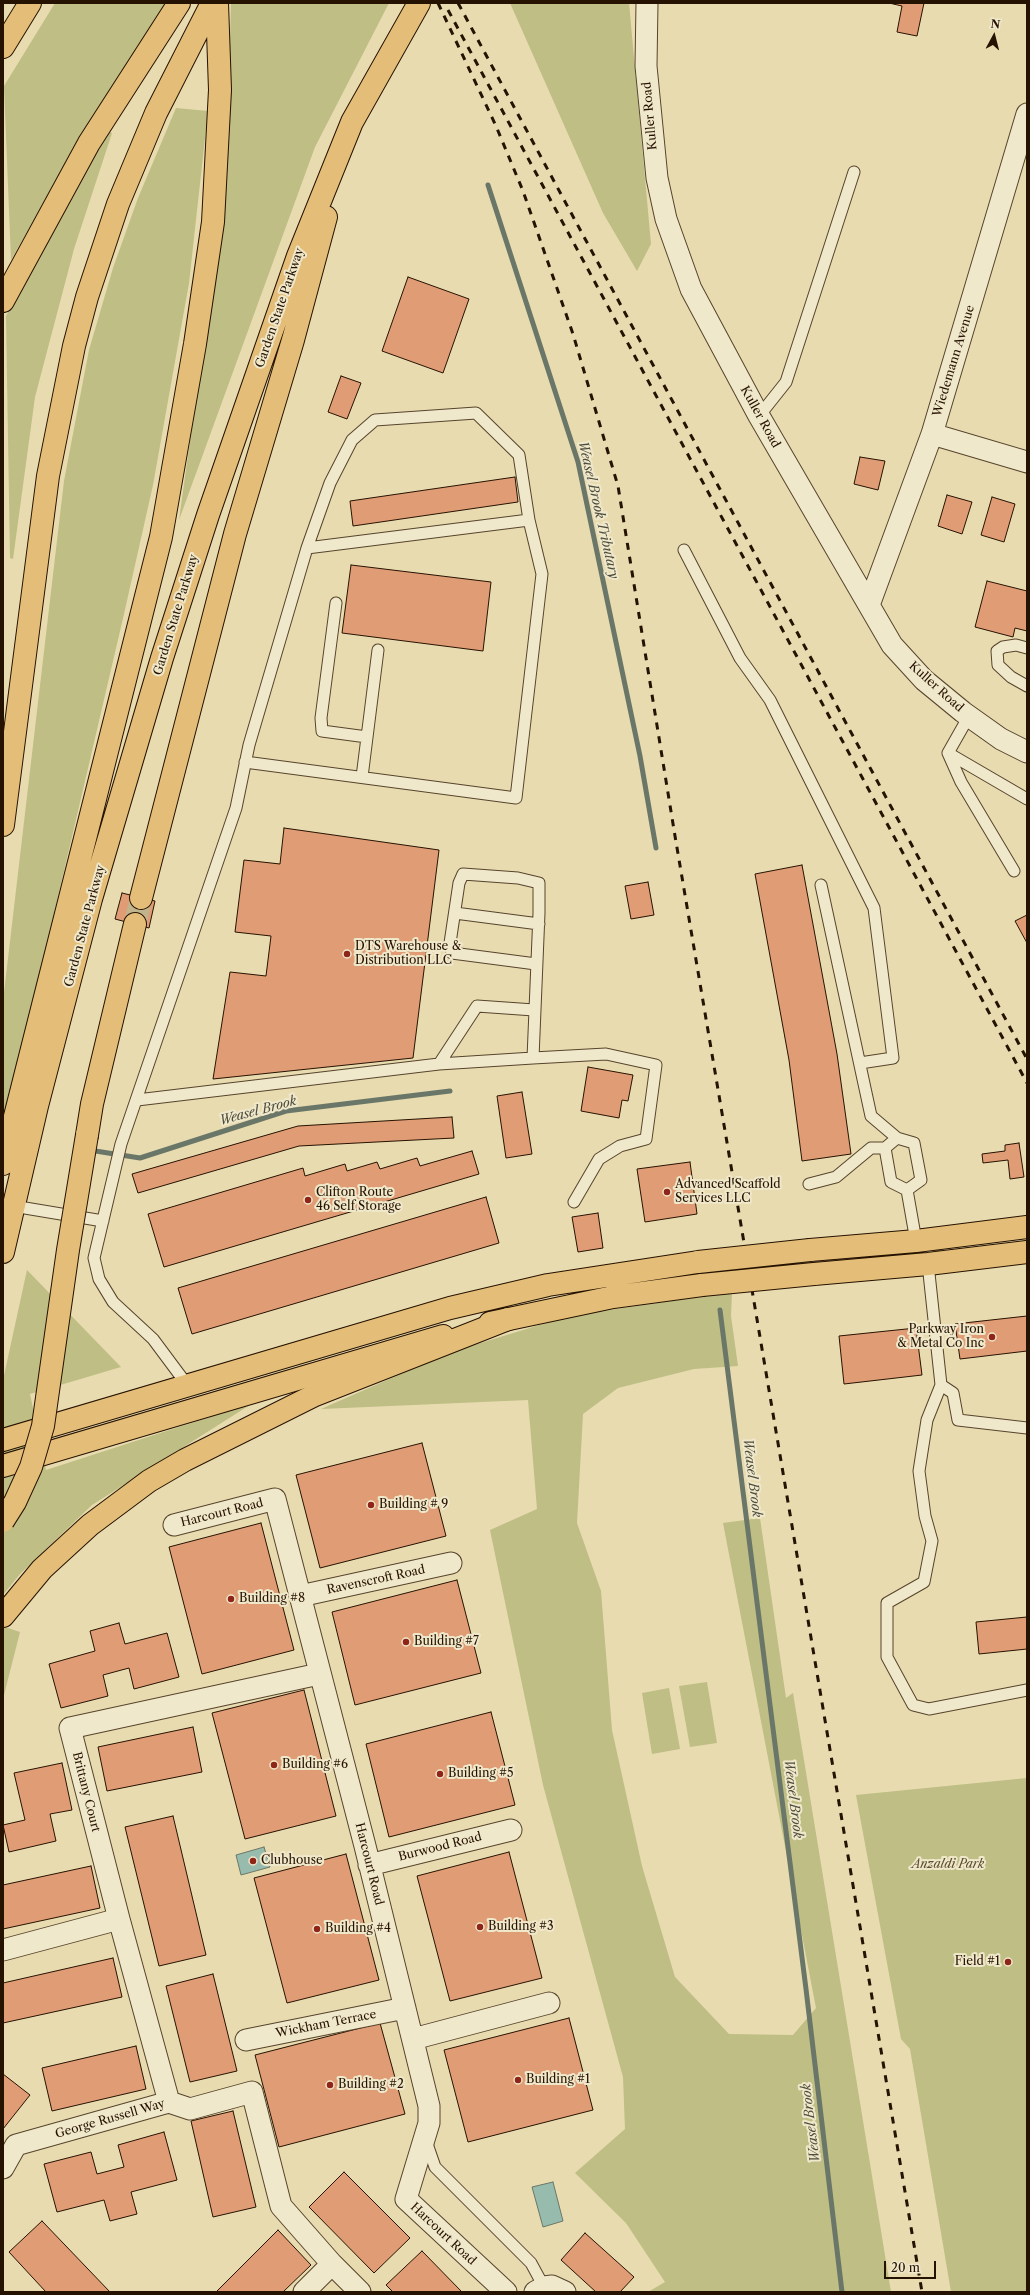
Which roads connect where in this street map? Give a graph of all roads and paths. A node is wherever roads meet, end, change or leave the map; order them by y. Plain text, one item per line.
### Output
1 (30, 3) edge
2 (212, 3) edge
3 (217, 3) edge
4 (419, 3) edge
5 (647, 3) edge
6 (177, 6) edge
7 (3, 47) edge
8 (1027, 114) edge
9 (352, 122) junction
10 (854, 172) dead end
11 (3, 301) edge
12 (759, 416) junction
13 (932, 434) junction
14 (1027, 462) edge
15 (530, 520) junction
16 (307, 548) junction
17 (684, 550) dead end
18 (336, 603) dead end
19 (869, 605) junction
20 (1027, 648) edge
21 (378, 650) dead end
22 (1027, 686) edge
23 (969, 716) junction
24 (367, 737) junction
25 (1027, 752) edge
26 (948, 753) junction
27 (245, 762) junction
28 (362, 777) junction
29 (1027, 800) edge
30 (3, 804) edge
31 (3, 822) edge
32 (3, 826) edge
33 (1014, 871) dead end
34 (821, 885) dead end
35 (141, 898) tunnel mouth
36 (455, 913) junction
37 (135, 924) tunnel mouth
38 (539, 924) junction
39 (536, 964) junction
40 (534, 1010) junction
41 (533, 1058) junction
42 (860, 1063) junction
43 (439, 1064) junction
44 (137, 1100) junction
45 (897, 1138) junction
46 (885, 1148) junction
47 (3, 1164) edge
48 (809, 1184) dead end
49 (907, 1190) junction
50 (574, 1202) dead end
51 (13, 1206) junction
52 (103, 1221) junction
53 (1027, 1227) edge
54 (916, 1241) junction
55 (3, 1252) edge
56 (1027, 1252) edge
57 (928, 1264) junction
58 (508, 1319) junction
59 (941, 1385) junction
60 (188, 1386) junction
61 (1027, 1428) edge
62 (3, 1440) edge
63 (3, 1466) edge
64 (3, 1522) edge
65 (174, 1525) dead end
66 (451, 1563) dead end
67 (300, 1596) junction
68 (3, 1616) edge
69 (319, 1674) junction
70 (1027, 1690) edge
71 (511, 1830) dead end
72 (369, 1865) junction
73 (119, 1919) junction
74 (3, 1950) edge
75 (548, 2003) dead end
76 (405, 2008) junction
77 (412, 2039) junction
78 (246, 2040) dead end
79 (170, 2102) junction
80 (425, 2138) junction
81 (3, 2168) edge
82 (332, 2264) junction
83 (540, 2289) edge
84 (304, 2292) edge
85 (360, 2292) edge
86 (506, 2292) edge
87 (566, 2292) edge

1 - 7 highway
2 - 31 highway
3 - 47 highway
4 - 9 highway, Garden State Parkway
5 - 12 street, Kuller Road
6 - 11 highway
8 - 13 street, Wiedemann Avenue
9 - 35 highway
9 - 51 highway, Garden State Parkway
10 - 12 lane
12 - 19 street, Kuller Road
13 - 14 street
13 - 19 street, Wiedemann Avenue
15 - 16 lane
15 - 16 lane
15 - 28 lane
16 - 27 lane
17 - 42 lane
18 - 24 lane
19 - 23 street, Kuller Road
20 - 22 lane
21 - 24 lane
23 - 25 street, Kuller Road
23 - 26 lane
24 - 28 lane
26 - 29 lane
26 - 33 lane
27 - 28 lane
27 - 44 lane
30 - 31 highway
31 - 32 highway
34 - 42 lane
36 - 38 lane
36 - 38 lane
36 - 39 lane
37 - 64 highway, bridge
38 - 39 lane
39 - 40 lane
40 - 41 lane
40 - 43 lane
41 - 43 lane
41 - 50 lane
42 - 45 lane
43 - 44 lane
44 - 52 lane
45 - 46 lane
45 - 49 lane
46 - 48 lane
46 - 49 lane
49 - 54 lane
51 - 52 lane
51 - 55 highway, Garden State Parkway
52 - 60 lane
53 - 54 highway
54 - 60 highway, bridge
56 - 57 highway
57 - 58 highway, bridge
57 - 59 lane
58 - 63 highway
58 - 68 highway
59 - 61 lane
59 - 70 lane
60 - 62 highway
65 - 67 street, Harcourt Road
66 - 67 street, Ravenscroft Road
67 - 69 street, Harcourt Road
69 - 72 street, Harcourt Road
69 - 73 street, Brittany Court
71 - 72 street, Burwood Road
72 - 76 street, Harcourt Road
73 - 74 street
73 - 79 street, Brittany Court
75 - 77 street
76 - 77 street, Harcourt Road
76 - 78 street, Wickham Terrace
77 - 80 street, Harcourt Road
79 - 81 street, George Russell Way
79 - 82 street, George Russell Way
80 - 83 lane
80 - 86 street, Harcourt Road
82 - 84 street
82 - 85 street
83 - 87 street

